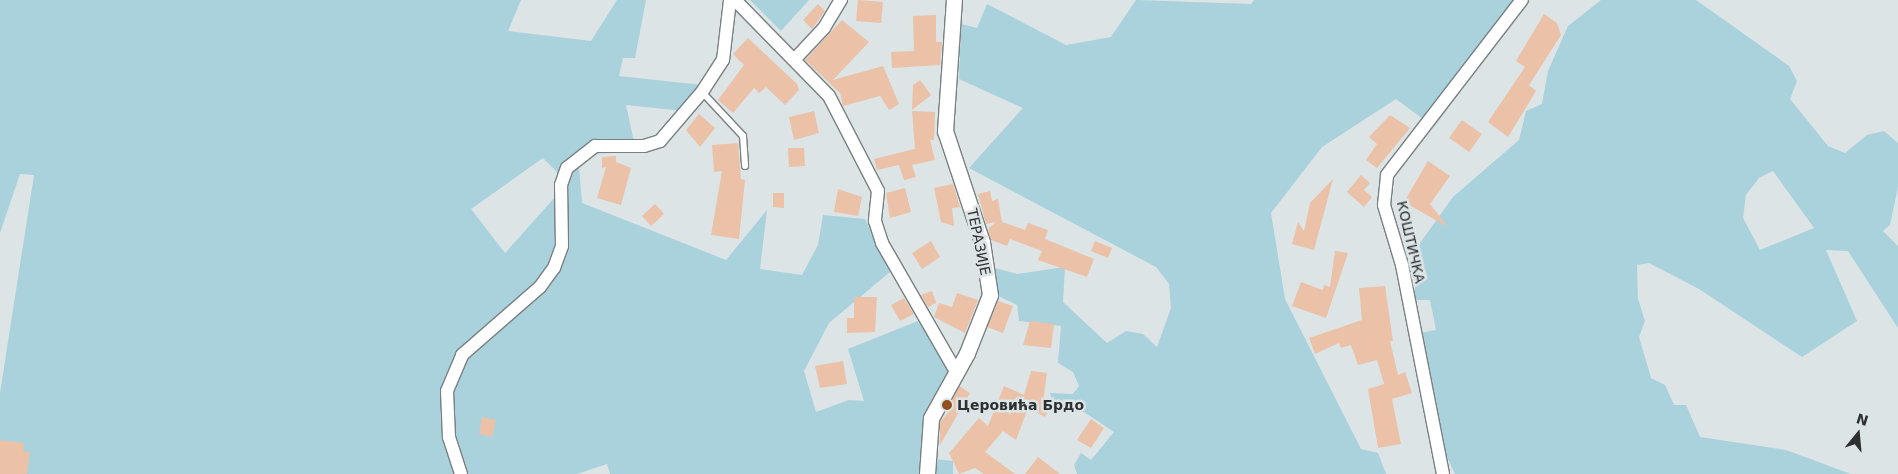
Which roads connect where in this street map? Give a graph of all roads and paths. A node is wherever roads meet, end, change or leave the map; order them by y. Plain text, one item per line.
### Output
1 (730, 0) edge
2 (735, 0) edge
3 (841, 0) edge
4 (954, 0) edge
5 (1522, 0) edge
6 (794, 60) junction
7 (702, 92) junction
8 (745, 166) dead end
9 (954, 370) junction
10 (461, 474) edge
11 (928, 474) edge
12 (1443, 474) edge

1 - 7 street
2 - 6 street
3 - 6 street
4 - 9 street, ТЕРАЗИЈЕ
5 - 12 street, КОШТИЧКА
6 - 9 street
7 - 8 lane
7 - 10 street
9 - 11 street, ТЕРАЗИЈЕ

